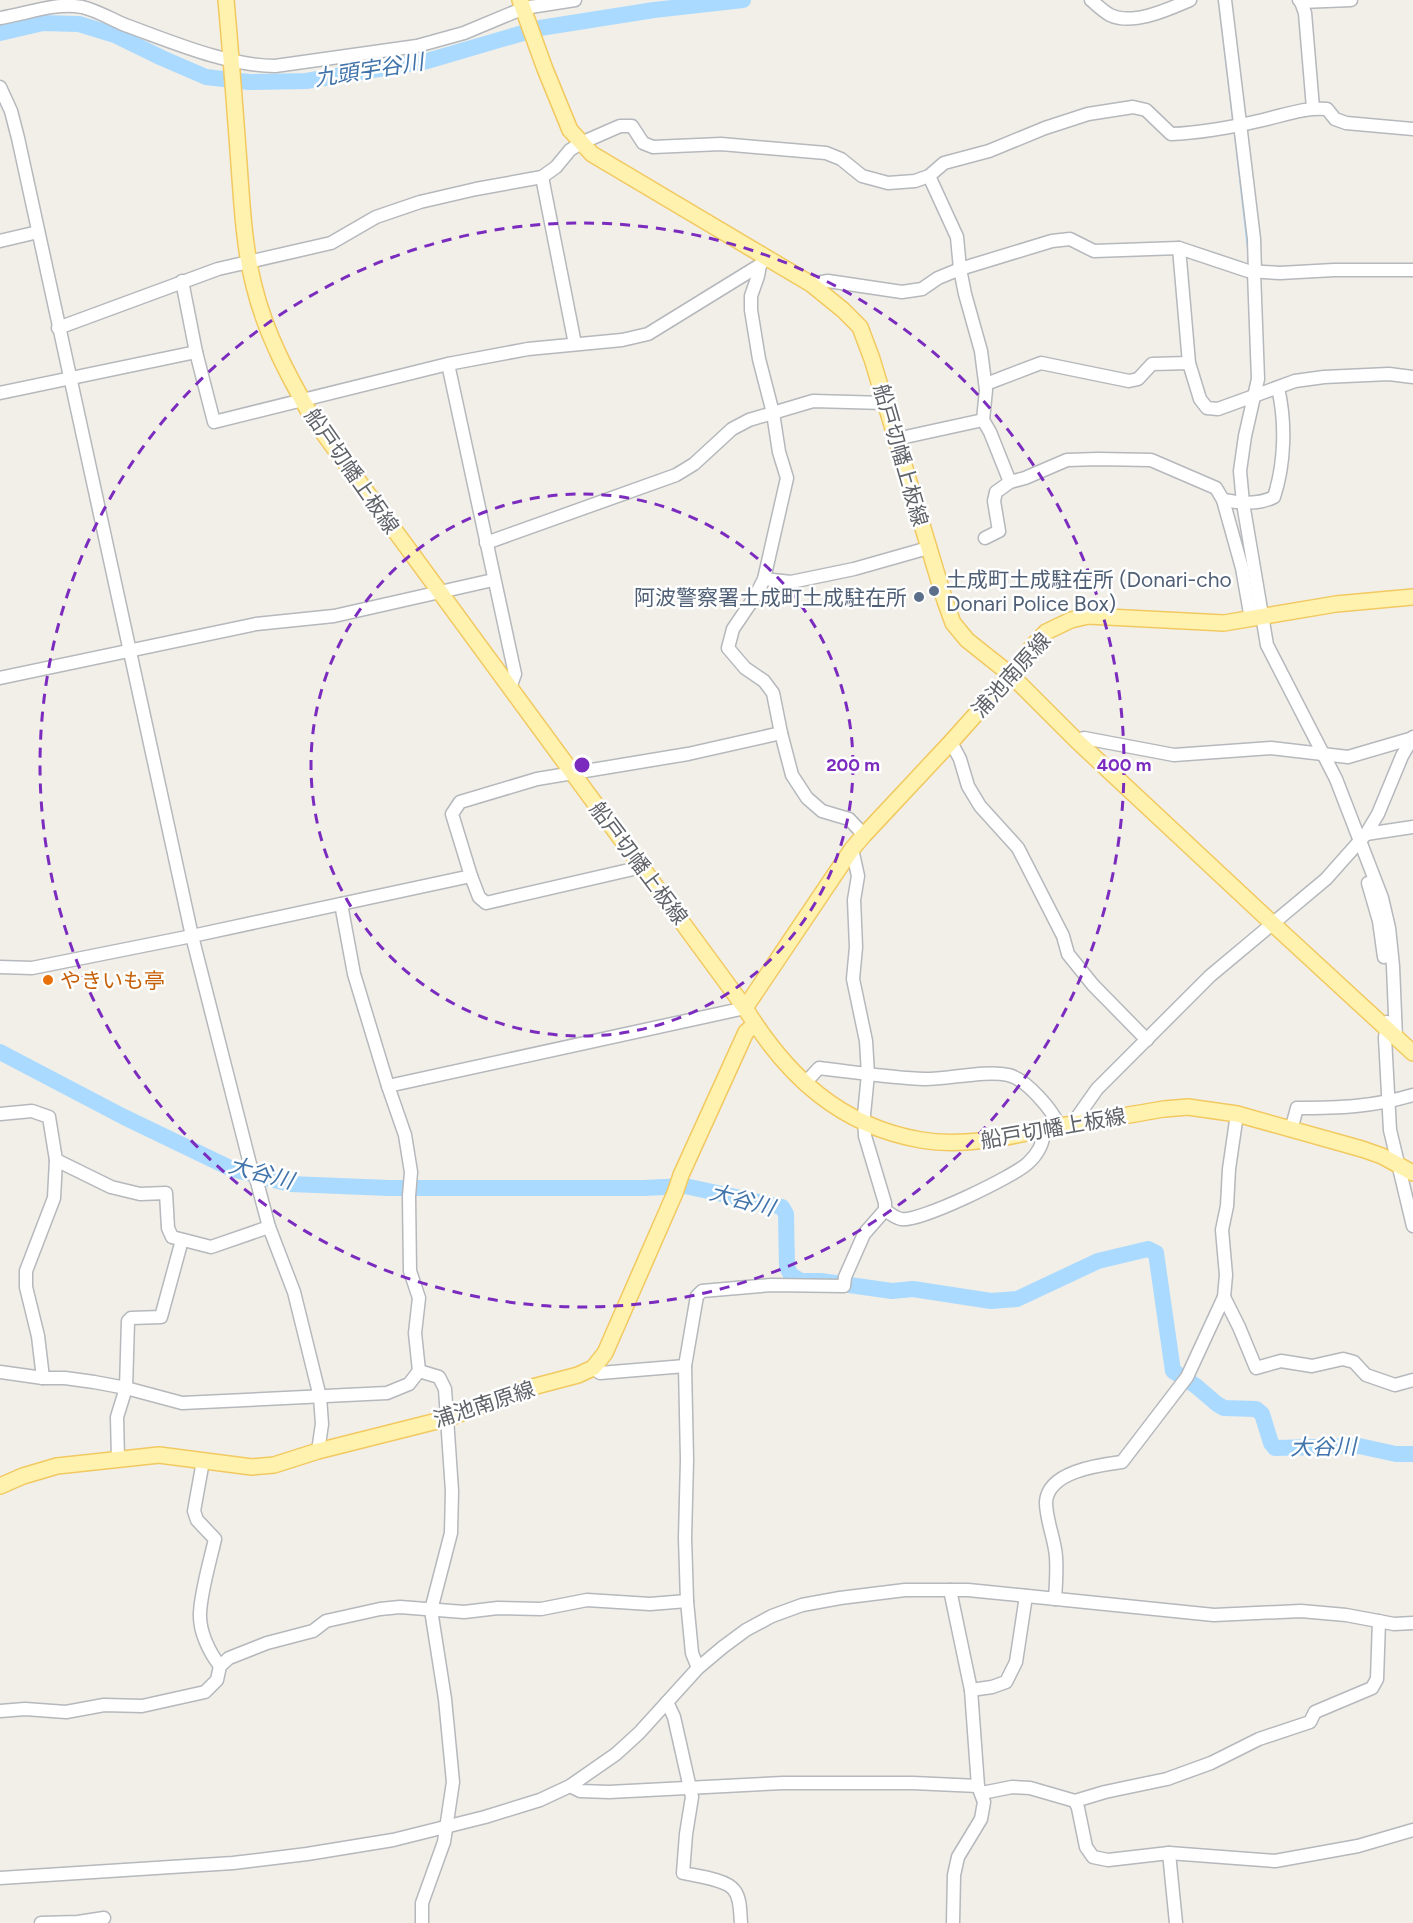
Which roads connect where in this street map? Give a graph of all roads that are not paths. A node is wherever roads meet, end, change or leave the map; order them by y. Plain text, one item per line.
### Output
1 (226, 0) edge
2 (575, 0) edge
3 (1090, 0) edge
4 (1190, 0) edge
5 (1225, 0) edge
6 (1351, 0) edge
7 (1300, 1) edge
8 (524, 9) edge
9 (0, 18) edge
10 (232, 63) junction
11 (0, 87) edge
12 (1313, 108) junction
13 (1236, 126) junction
14 (1413, 129) edge
15 (581, 142) junction
16 (929, 176) junction
17 (542, 177) junction
18 (38, 232) junction
19 (0, 241) edge
20 (1179, 248) junction
21 (249, 261) junction
22 (763, 261) junction
23 (960, 269) junction
24 (1413, 270) edge
25 (1252, 271) junction
26 (182, 281) junction
27 (811, 285) junction
28 (58, 328) junction
29 (575, 344) junction
30 (196, 352) junction
31 (1189, 363) junction
32 (448, 364) junction
33 (1413, 377) edge
34 (69, 379) junction
35 (986, 384) junction
36 (1278, 388) junction
37 (0, 393) edge
38 (1252, 398) junction
39 (302, 400) junction
40 (885, 403) junction
41 (773, 413) junction
42 (983, 420) junction
43 (896, 439) junction
44 (1010, 482) junction
45 (1223, 500) junction
46 (1241, 503) junction
47 (985, 538) dead end
48 (486, 543) junction
49 (928, 548) junction
50 (764, 579) junction
51 (493, 580) junction
52 (439, 591) junction
53 (1413, 597) edge
54 (1256, 618) junction
55 (129, 651) junction
56 (1011, 675) junction
57 (0, 678) edge
58 (510, 688) junction
59 (781, 733) junction
60 (1413, 738) edge
61 (1076, 740) junction
62 (951, 742) junction
63 (1319, 754) junction
64 (571, 772) junction
65 (1413, 826) edge
66 (864, 835) junction
67 (1359, 841) junction
68 (852, 849) junction
69 (642, 867) junction
70 (471, 876) junction
71 (341, 904) junction
72 (1273, 924) junction
73 (192, 936) junction
74 (0, 967) edge
75 (745, 1008) junction
76 (755, 1024) junction
77 (1391, 1034) junction
78 (1147, 1040) junction
79 (1413, 1053) edge
80 (867, 1074) junction
81 (805, 1083) junction
82 (388, 1086) junction
83 (1413, 1095) edge
84 (1391, 1102) junction
85 (0, 1114) edge
86 (1237, 1114) junction
87 (865, 1124) junction
88 (1079, 1124) junction
89 (1059, 1127) junction
90 (1043, 1130) junction
91 (1291, 1130) junction
92 (56, 1160) junction
93 (1398, 1164) junction
94 (1413, 1173) edge
95 (885, 1210) junction
96 (1413, 1226) edge
97 (269, 1227) junction
98 (182, 1240) junction
99 (1224, 1297) junction
100 (685, 1366) junction
101 (593, 1368) junction
102 (419, 1371) junction
103 (0, 1372) edge
104 (43, 1378) junction
105 (1413, 1380) edge
106 (126, 1388) junction
107 (320, 1397) junction
108 (448, 1418) junction
109 (318, 1451) junction
110 (118, 1459) junction
111 (203, 1461) junction
112 (0, 1486) edge
113 (950, 1590) junction
114 (1026, 1596) junction
115 (1055, 1599) junction
116 (687, 1601) junction
117 (431, 1610) junction
118 (1379, 1622) junction
119 (1409, 1624) edge
120 (220, 1666) junction
121 (698, 1668) junction
122 (971, 1690) junction
123 (667, 1702) junction
124 (0, 1711) edge
125 (570, 1786) junction
126 (690, 1789) junction
127 (980, 1790) junction
128 (1075, 1801) junction
129 (447, 1827) junction
130 (1413, 1830) edge
131 (1169, 1853) junction
132 (0, 1878) edge
133 (104, 1918) dead end
134 (41, 1923) edge
135 (422, 1923) edge
136 (741, 1923) edge
137 (953, 1923) edge
138 (1176, 1923) edge

1 - 10 main road, 船戸切幡上板線
2 - 8 street
3 - 4 street
5 - 13 street
6 - 7 street
7 - 12 street
8 - 10 street
8 - 15 main road, 船戸切幡上板線
9 - 10 street
10 - 21 main road, 船戸切幡上板線
11 - 18 street
12 - 13 street
12 - 14 street
13 - 16 street
13 - 25 street
15 - 16 street
15 - 17 street
15 - 22 main road, 船戸切幡上板線
16 - 23 street
17 - 21 street
17 - 29 street
18 - 19 street
18 - 28 street
20 - 23 street
20 - 25 street
20 - 31 street
21 - 26 street
21 - 39 main road, 船戸切幡上板線
22 - 27 main road, 船戸切幡上板線
22 - 29 street
22 - 41 street
23 - 27 street
23 - 35 street
24 - 25 street
25 - 38 street
26 - 28 street
26 - 30 street
27 - 40 main road, 船戸切幡上板線
28 - 34 street
29 - 32 street
30 - 34 street
30 - 39 street
31 - 35 street
31 - 38 street
32 - 39 street
32 - 48 street
33 - 36 street
34 - 37 street
34 - 55 street
35 - 42 street
36 - 38 street
36 - 46 street
38 - 46 street
39 - 52 main road, 船戸切幡上板線
40 - 41 street
40 - 43 main road, 船戸切幡上板線
41 - 48 street
41 - 50 street
42 - 43 street
42 - 44 street
43 - 49 main road, 船戸切幡上板線
44 - 45 street
44 - 47 street
45 - 46 street
45 - 54 street
46 - 54 street
48 - 51 street
49 - 50 street
49 - 56 main road, 船戸切幡上板線
50 - 59 street
51 - 52 street
51 - 58 street
52 - 55 street
52 - 58 main road, 船戸切幡上板線
53 - 54 main road, 浦池南原線
54 - 56 main road, 浦池南原線
54 - 63 street
55 - 57 street
55 - 73 street
56 - 61 main road, 船戸切幡上板線
56 - 62 main road, 浦池南原線
58 - 64 main road, 船戸切幡上板線
59 - 64 street
59 - 66 street
60 - 63 street
60 - 67 street
61 - 63 street
61 - 72 main road, 船戸切幡上板線
62 - 66 main road, 浦池南原線
62 - 78 street
63 - 67 street
64 - 69 main road, 船戸切幡上板線
64 - 70 street
65 - 67 street
66 - 68 main road, 浦池南原線
67 - 72 street
67 - 77 street
68 - 75 main road, 浦池南原線
68 - 80 street
69 - 70 street
69 - 75 main road, 船戸切幡上板線
70 - 71 street
71 - 73 street
71 - 82 street
72 - 77 main road, 船戸切幡上板線
72 - 78 street
73 - 74 street
73 - 97 street
75 - 76 main road, 船戸切幡上板線
75 - 82 street
76 - 81 main road, 船戸切幡上板線
76 - 101 main road
77 - 79 main road, 船戸切幡上板線
77 - 84 street
78 - 88 street
80 - 81 street
80 - 87 street
80 - 89 street
81 - 87 main road, 船戸切幡上板線
82 - 102 street
83 - 84 street
84 - 91 street
84 - 93 street
85 - 92 street
86 - 88 main road, 船戸切幡上板線
86 - 91 main road, 船戸切幡上板線
86 - 99 street
87 - 90 main road, 船戸切幡上板線
87 - 95 street
88 - 89 main road, 船戸切幡上板線
89 - 90 main road, 船戸切幡上板線
90 - 95 street
91 - 93 main road, 船戸切幡上板線
92 - 98 street
92 - 104 street
93 - 94 main road, 船戸切幡上板線
93 - 96 street
95 - 100 street
97 - 98 street
97 - 107 street
98 - 106 street
99 - 105 street
99 - 115 street
100 - 101 street
100 - 116 street
101 - 108 main road, 浦池南原線
102 - 107 street
102 - 108 street
103 - 104 street
104 - 106 street
106 - 107 street
106 - 110 street
107 - 109 street
108 - 109 main road, 浦池南原線
108 - 117 street
109 - 111 main road, 浦池南原線
110 - 111 main road, 浦池南原線
110 - 112 main road, 浦池南原線
111 - 120 street
113 - 114 street
113 - 121 street
113 - 122 street
114 - 115 street
114 - 122 street
115 - 118 street
116 - 117 street
116 - 121 street
117 - 120 street
117 - 129 street
118 - 119 street
118 - 128 street
120 - 124 street
121 - 123 street
122 - 127 street
123 - 125 street
123 - 126 street
125 - 126 street
125 - 129 street
126 - 127 street
126 - 136 street
127 - 128 street
127 - 137 street
128 - 131 street
129 - 132 street
129 - 135 street
130 - 131 street
131 - 138 street
133 - 134 street

